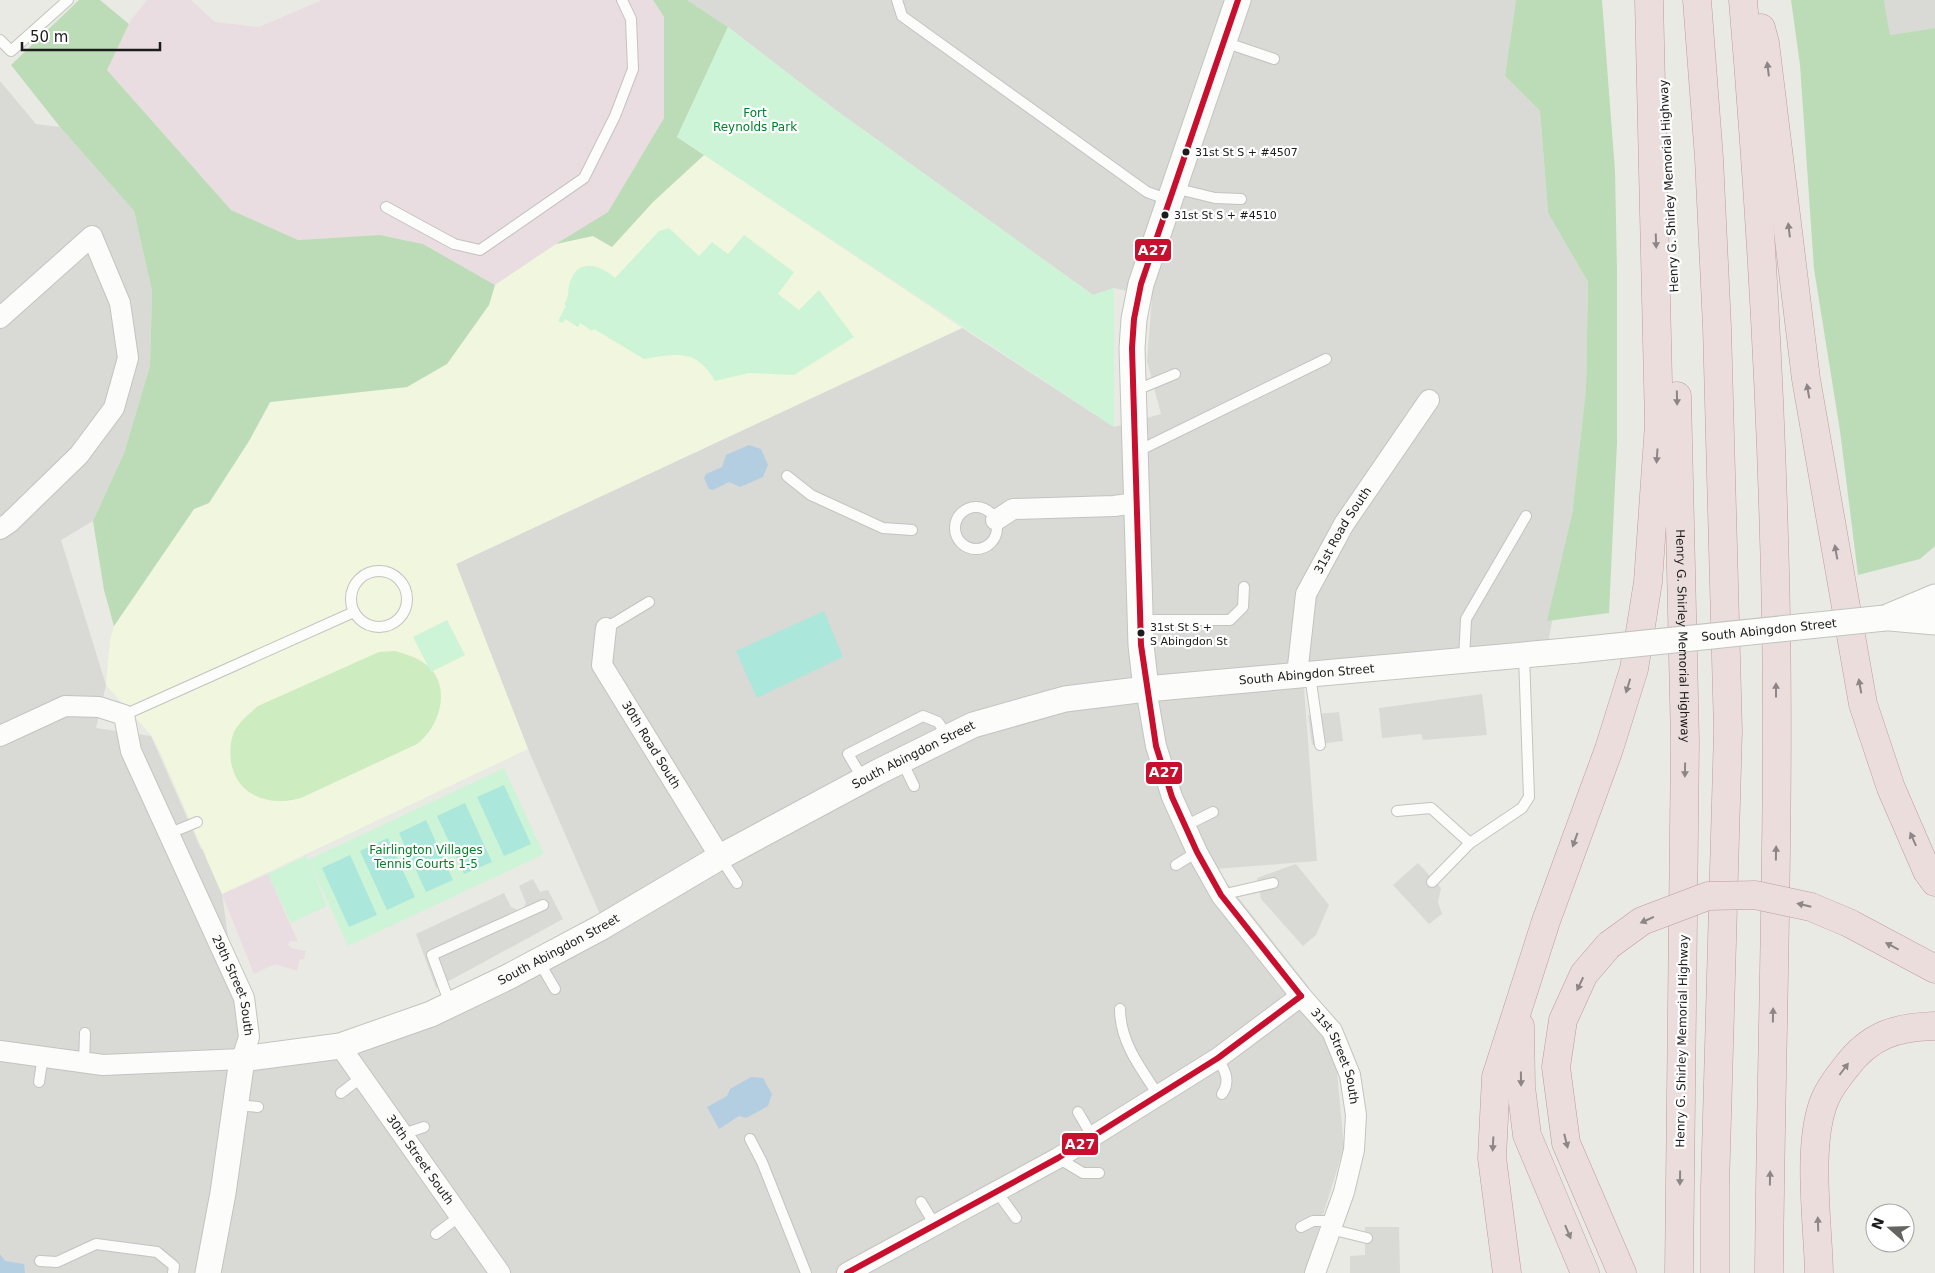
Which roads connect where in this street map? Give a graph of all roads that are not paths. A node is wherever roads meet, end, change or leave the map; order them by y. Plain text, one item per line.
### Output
1 (68, 0) edge
2 (622, 0) edge
3 (897, 0) edge
4 (1238, 0) edge
5 (1649, 0) edge
6 (1654, 0) edge
7 (1696, 0) edge
8 (1743, 0) edge
9 (1753, 0) edge
10 (0, 40) edge
11 (1223, 42) junction
12 (1274, 59) dead end
13 (1171, 194) junction
14 (1241, 199) dead end
15 (386, 207) dead end
16 (0, 318) edge
17 (1326, 359) dead end
18 (1174, 374) dead end
19 (1133, 391) junction
20 (1429, 400) dead end
21 (1135, 453) junction
22 (787, 476) dead end
23 (1136, 503) junction
24 (1526, 516) dead end
25 (996, 520) junction
26 (0, 529) edge
27 (912, 530) dead end
28 (1244, 587) dead end
29 (1935, 597) edge
30 (650, 602) dead end
31 (354, 612) junction
32 (1885, 618) junction
33 (1140, 620) junction
34 (1935, 622) edge
35 (606, 628) joint
36 (1524, 655) junction
37 (1464, 660) junction
38 (1303, 675) junction
39 (1146, 689) junction
40 (124, 715) junction
41 (0, 736) edge
42 (948, 737) junction
43 (1320, 745) dead end
44 (901, 760) junction
45 (863, 780) junction
46 (914, 786) dead end
47 (1397, 811) dead end
48 (1213, 812) dead end
49 (197, 822) dead end
50 (1185, 826) junction
51 (168, 834) junction
52 (1470, 843) junction
53 (1197, 852) junction
54 (720, 857) junction
55 (1176, 865) dead end
56 (1432, 882) dead end
57 (1935, 882) edge
58 (737, 883) dead end
59 (1274, 883) dead end
60 (1221, 895) junction
61 (543, 905) dead end
62 (538, 960) junction
63 (1935, 969) edge
64 (556, 989) dead end
65 (1522, 995) junction
66 (1301, 996) junction
67 (450, 1005) junction
68 (1120, 1009) dead end
69 (1935, 1026) edge
70 (85, 1032) dead end
71 (340, 1046) junction
72 (0, 1051) edge
73 (43, 1056) junction
74 (1218, 1058) junction
75 (242, 1059) junction
76 (84, 1063) junction
77 (362, 1077) junction
78 (39, 1082) dead end
79 (341, 1093) dead end
80 (1222, 1094) dead end
81 (1158, 1096) junction
82 (1078, 1112) dead end
83 (424, 1127) dead end
84 (403, 1134) junction
85 (1092, 1136) junction
86 (750, 1139) dead end
87 (1058, 1158) junction
88 (1099, 1173) dead end
89 (997, 1192) junction
90 (921, 1202) dead end
91 (460, 1216) junction
92 (1016, 1218) dead end
93 (935, 1225) junction
94 (1332, 1225) junction
95 (1301, 1227) dead end
96 (436, 1234) dead end
97 (1367, 1238) dead end
98 (40, 1261) dead end
99 (173, 1273) edge
100 (208, 1273) edge
101 (500, 1273) edge
102 (806, 1273) edge
103 (847, 1273) edge
104 (1315, 1273) edge
105 (1507, 1273) edge
106 (1585, 1273) edge
107 (1622, 1273) edge
108 (1679, 1273) edge
109 (1715, 1273) edge
110 (1771, 1273) edge
111 (1819, 1273) edge

1 - 10 lane
2 - 15 lane
3 - 13 lane
4 - 11 street, 31st Street South
5 -> 65 highway
6 -> 108 highway, Henry G. Shirley Memorial Highway
7 - 109 highway
110 -> 8 highway
57 -> 9 highway
11 - 12 lane
11 - 13 street, 31st Street South
13 - 14 lane
13 - 19 street, 31st Street South
16 - 26 street
17 - 21 lane
18 - 19 lane
19 - 21 street, 31st Street South
20 - 38 street, 31st Road South
21 - 23 street, 31st Street South
22 - 27 lane
23 - 25 street
23 - 33 street, 31st Street South
24 - 37 lane
25 - 25 lane
28 - 33 lane
29 - 32 street
30 - 35 lane
31 - 31 lane
31 - 40 lane
32 - 34 street
32 - 36 street, South Abingdon Street, bridge
33 - 39 street, 31st Street South
35 - 54 street, 30th Road South
36 - 37 street, South Abingdon Street
36 - 52 lane
37 - 38 street, South Abingdon Street
38 - 39 street, South Abingdon Street
38 - 43 lane
39 - 42 street, South Abingdon Street
39 - 50 street, 31st Street South
40 - 41 street
40 - 51 street, 29th Street South
42 - 44 street, South Abingdon Street
42 - 45 lane
44 - 45 street, South Abingdon Street
44 - 46 lane
45 - 54 street, South Abingdon Street
47 - 52 lane
48 - 50 lane
49 - 51 lane
50 - 53 street, 31st Street South
51 - 75 street, 29th Street South
52 - 56 lane
53 - 55 lane
53 - 60 street, 31st Street South
54 - 58 lane
54 - 62 street, South Abingdon Street
59 - 60 lane
60 - 66 street, 31st Street South
61 - 67 lane
62 - 64 lane
62 - 67 street, South Abingdon Street
63 -> 107 highway, bridge
65 -> 105 highway
65 -> 106 highway
66 - 74 street
66 - 94 street, 31st Street South
67 - 71 street, South Abingdon Street
68 - 81 lane
111 -> 69 highway
70 - 76 lane
71 - 75 street, South Abingdon Street
71 - 77 street, 30th Street South
72 - 73 street, South Abingdon Street
73 - 76 street, South Abingdon Street
73 - 78 lane
74 - 80 lane
74 - 81 street
75 - 76 street, South Abingdon Street
75 - 100 street, 29th Street South
77 - 79 lane
77 - 84 street, 30th Street South
81 - 85 street
82 - 85 lane
83 - 84 lane
84 - 91 street, 30th Street South
85 - 87 street
86 - 102 lane
87 - 88 lane
87 - 89 street
89 - 92 lane
89 - 93 street
90 - 93 lane
91 - 96 lane
91 - 101 street, 30th Street South
93 - 103 street
94 - 95 lane
94 - 97 lane
94 - 104 street, 31st Street South
98 - 99 lane

